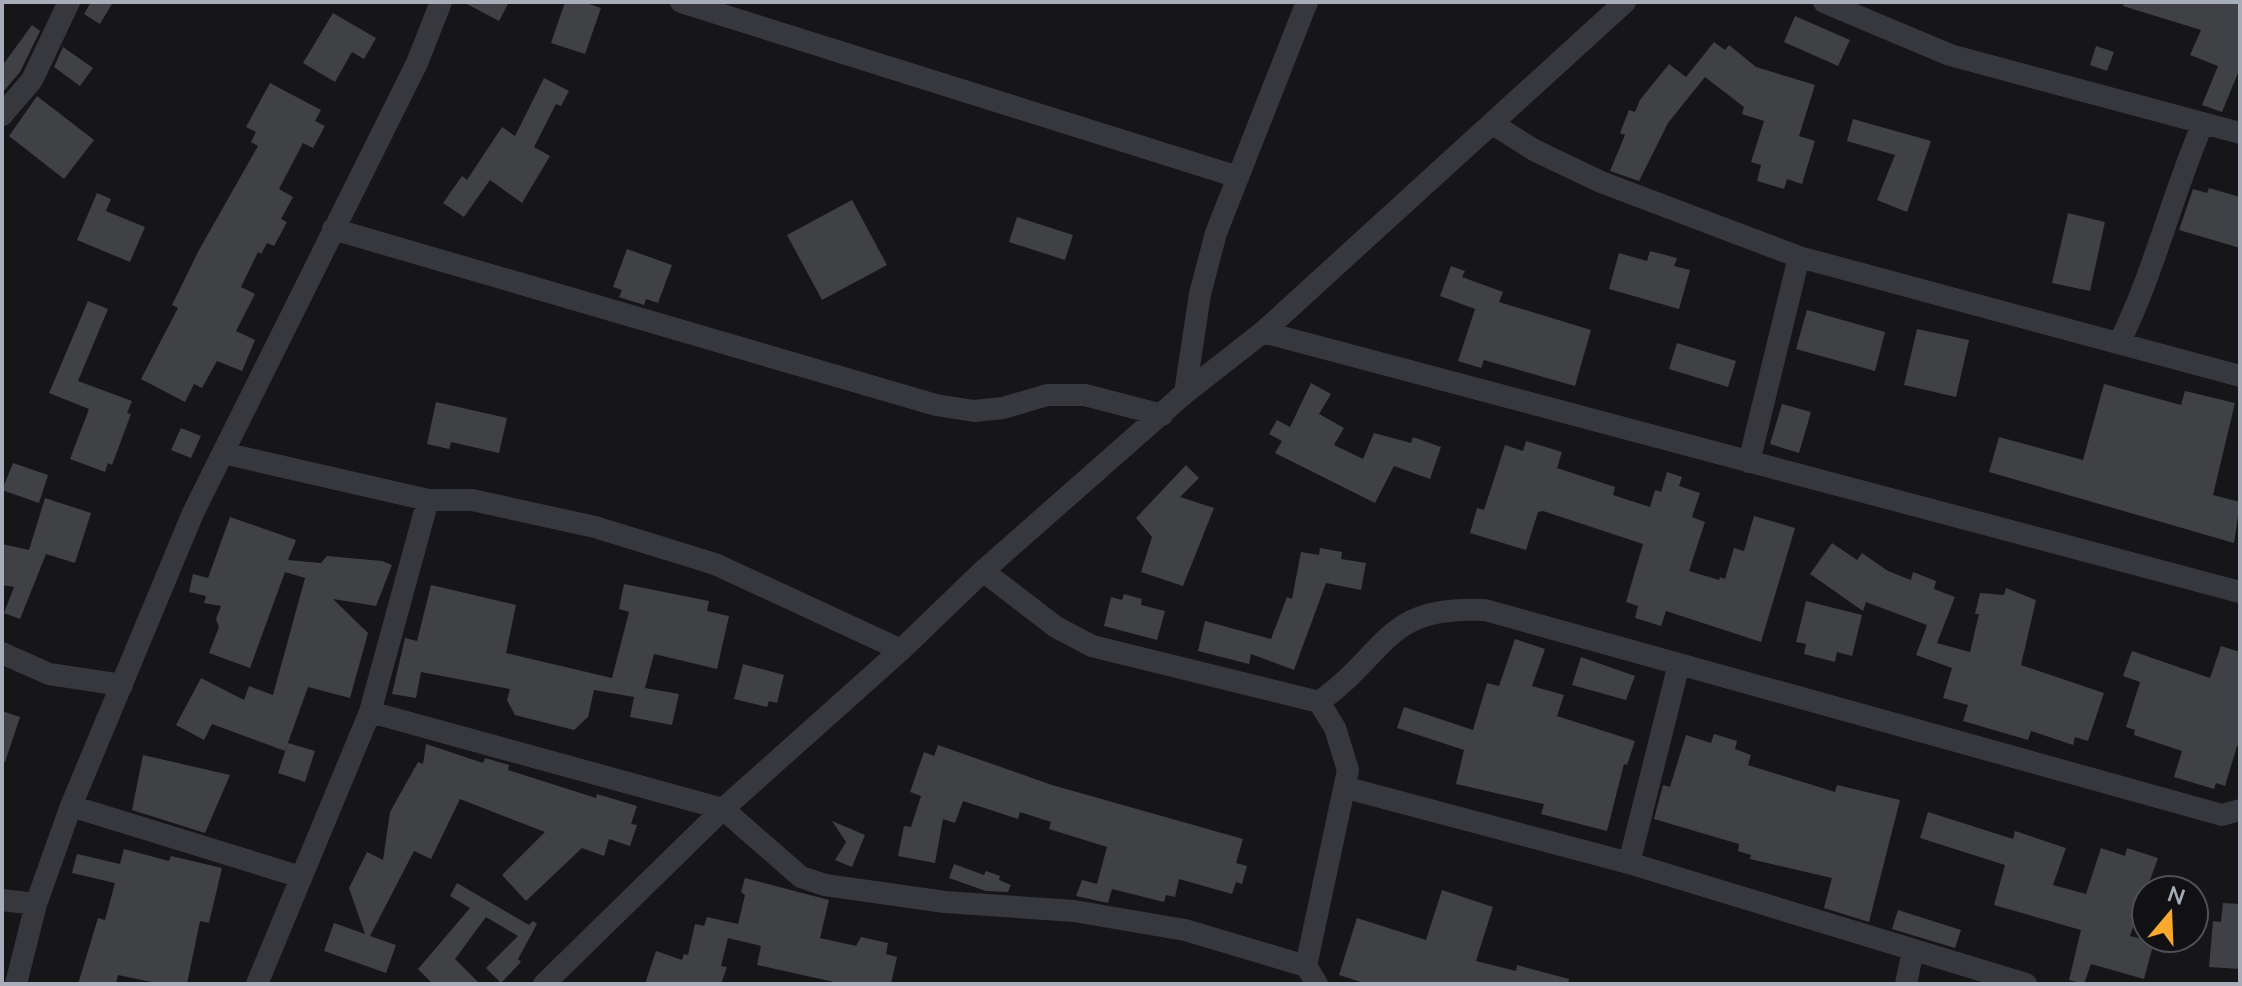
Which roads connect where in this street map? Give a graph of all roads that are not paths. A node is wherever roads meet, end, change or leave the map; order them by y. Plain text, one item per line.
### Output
1 (69, 2) edge
2 (441, 2) edge
3 (681, 2) edge
4 (1307, 2) edge
5 (1625, 2) edge
6 (1824, 2) edge
7 (2, 115) edge
8 (2203, 123) junction
9 (1493, 124) junction
10 (2240, 133) edge
11 (1238, 177) junction
12 (333, 229) junction
13 (1799, 257) junction
14 (1263, 332) junction
15 (2119, 343) junction
16 (2240, 376) edge
17 (1185, 393) junction
18 (1162, 415) junction
19 (223, 453) junction
20 (1749, 462) junction
21 (428, 500) junction
22 (983, 571) junction
23 (2240, 592) edge
24 (901, 650) junction
25 (2, 653) edge
26 (1679, 664) junction
27 (122, 685) junction
28 (1319, 702) junction
29 (370, 712) junction
30 (1347, 788) junction
31 (71, 806) junction
32 (723, 809) junction
33 (2240, 810) edge
34 (1629, 863) junction
35 (301, 877) junction
36 (2, 900) edge
37 (36, 904) junction
38 (1913, 950) junction
39 (1312, 975) edge
40 (559, 979) edge
41 (16, 984) edge
42 (257, 984) edge
43 (1906, 984) edge
44 (2026, 984) edge

1 - 7 street
2 - 12 street
3 - 11 street
4 - 11 street
5 - 9 street
6 - 8 street
8 - 10 street
8 - 15 street
9 - 13 street
9 - 14 street
11 - 17 street
12 - 18 street
12 - 19 street
13 - 15 street
13 - 20 street
14 - 17 street
14 - 20 street
15 - 16 street
17 - 18 street
18 - 22 street
19 - 21 street
19 - 27 street
20 - 23 street
21 - 24 street
21 - 29 street
22 - 24 street
22 - 28 street
24 - 32 street
25 - 27 street
26 - 28 street
26 - 33 street
26 - 34 street
27 - 31 street
28 - 30 street
29 - 32 street
29 - 35 street
30 - 34 street
30 - 39 street
31 - 35 street
31 - 37 street
32 - 39 street
32 - 40 street
34 - 38 street
35 - 42 street
36 - 37 street
37 - 41 street
38 - 43 street
38 - 44 street

